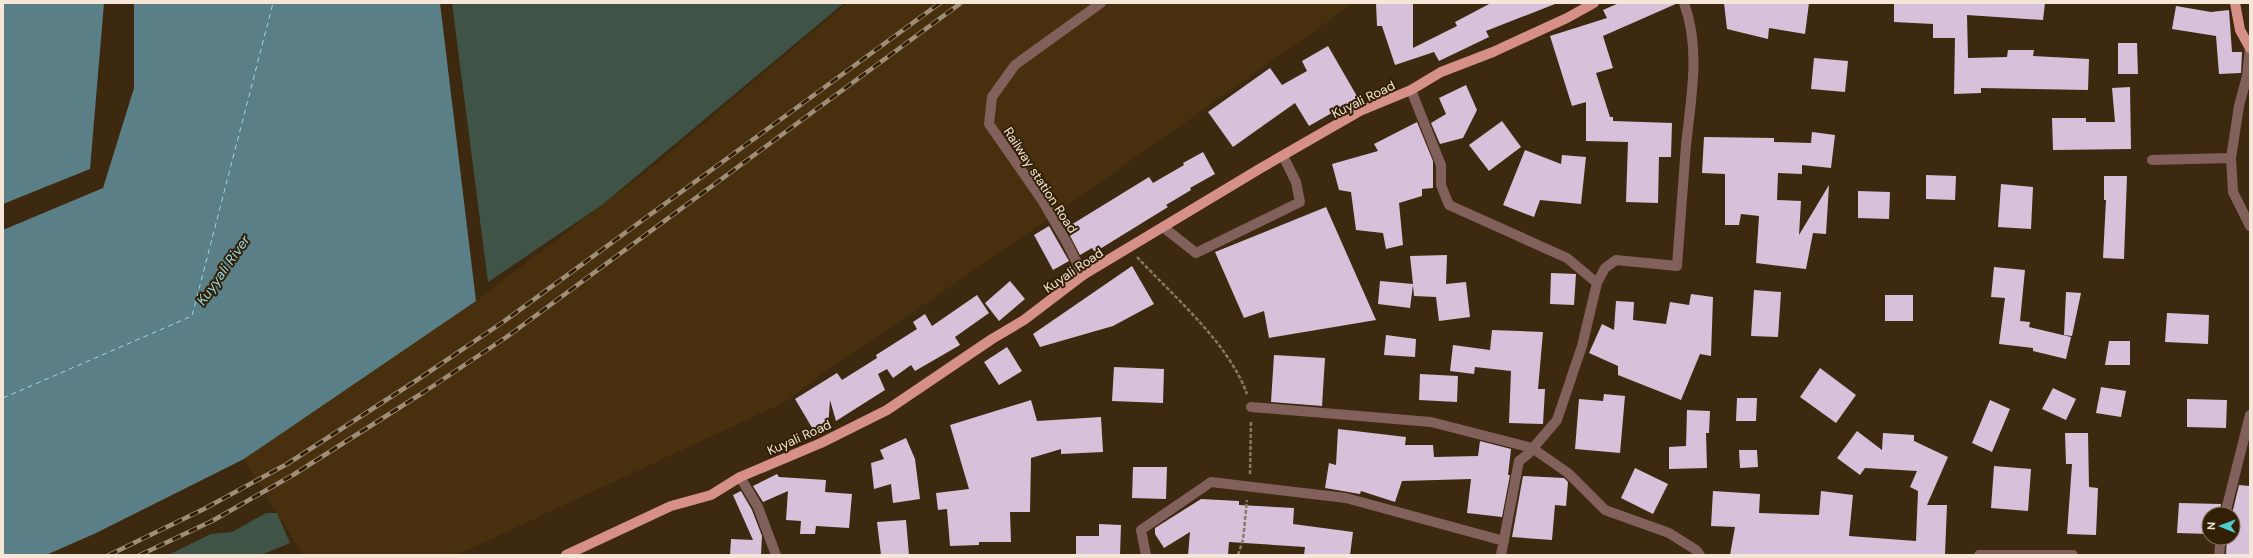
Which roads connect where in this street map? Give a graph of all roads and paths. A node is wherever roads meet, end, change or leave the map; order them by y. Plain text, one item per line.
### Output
1 (1101, 3) edge
2 (1594, 3) edge
3 (1684, 3) edge
4 (2235, 3) edge
5 (2250, 48) edge
6 (1412, 90) junction
7 (1283, 156) junction
8 (2231, 158) junction
9 (2152, 160) dead end
10 (2250, 226) edge
11 (1163, 227) junction
12 (1129, 248) junction
13 (1083, 275) junction
14 (1597, 283) junction
15 (1251, 407) junction
16 (2250, 415) edge
17 (1532, 448) junction
18 (740, 477) junction
19 (1249, 487) junction
20 (2227, 506) edge
21 (1504, 541) junction
22 (566, 555) edge
23 (776, 555) edge
24 (1146, 555) edge
25 (1238, 555) edge
26 (1501, 555) edge
27 (1700, 555) edge
28 (1979, 555) edge
29 (2072, 555) edge

1 - 13 street, Railway station Road
2 - 6 main road, Kuyali Road
3 - 14 street
4 - 5 main road
5 - 8 street
6 - 7 main road, Kuyali Road
6 - 14 street
7 - 11 main road, Kuyali Road
7 - 11 street
8 - 9 street
8 - 10 street
11 - 12 main road, Kuyali Road
12 - 13 main road, Kuyali Road
12 - 15 path
13 - 18 main road, Kuyali Road
14 - 17 street
15 - 17 street
15 - 19 path
16 - 20 street
17 - 21 street
17 - 27 street
18 - 22 main road, Kuyali Road
18 - 23 street
19 - 21 street
19 - 24 street
19 - 25 path
21 - 26 street
28 - 29 street

